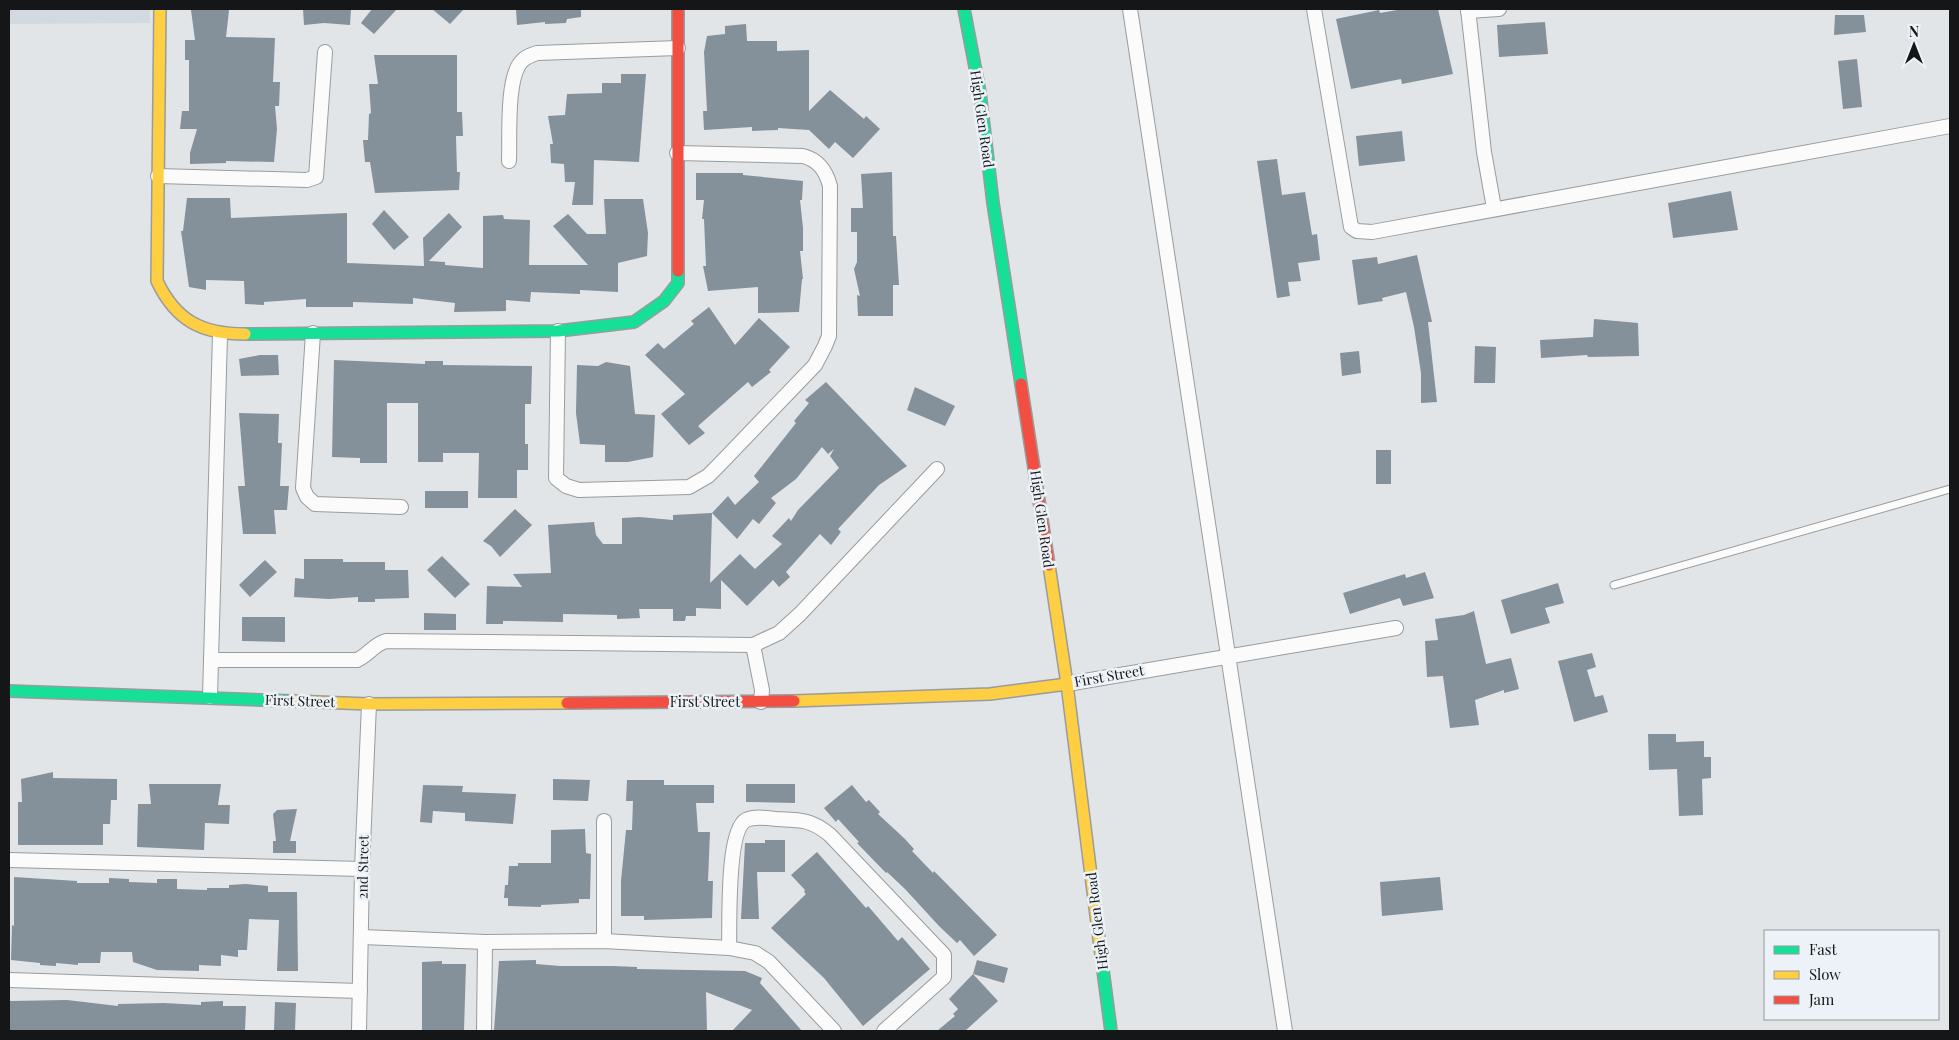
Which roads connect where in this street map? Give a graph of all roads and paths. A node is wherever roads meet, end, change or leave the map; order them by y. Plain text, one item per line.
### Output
1 (160, 9) edge
2 (678, 9) edge
3 (964, 9) edge
4 (1130, 9) edge
5 (1314, 9) edge
6 (1499, 9) edge
7 (1468, 10) edge
8 (678, 48) junction
9 (325, 52) dead end
10 (1950, 126) edge
11 (677, 153) junction
12 (509, 161) dead end
13 (158, 176) junction
14 (1494, 208) junction
15 (558, 332) junction
16 (313, 333) junction
17 (220, 334) junction
18 (937, 469) dead end
19 (1950, 488) edge
20 (401, 507) dead end
21 (1614, 585) dead end
22 (1396, 628) dead end
23 (753, 645) junction
24 (1228, 656) junction
25 (211, 660) junction
26 (1067, 684) junction
27 (9, 691) edge
28 (210, 697) junction
29 (761, 702) junction
30 (369, 704) junction
31 (604, 821) dead end
32 (9, 860) edge
33 (362, 869) junction
34 (362, 937) junction
35 (604, 941) junction
36 (485, 942) junction
37 (729, 948) junction
38 (9, 980) edge
39 (360, 991) junction
40 (359, 1031) edge
41 (484, 1031) edge
42 (834, 1031) edge
43 (884, 1031) edge
44 (1111, 1031) edge
45 (1285, 1031) edge

1 - 13 street
2 - 8 street
3 - 26 street, High Glen Road
4 - 24 street
5 - 14 street
6 - 7 street
7 - 14 street
8 - 11 street
8 - 12 street
9 - 13 street
10 - 14 street
11 - 15 street
11 - 15 street
13 - 17 street
15 - 16 street
16 - 17 street
16 - 20 street
17 - 25 street
18 - 23 street
19 - 21 lane
22 - 24 street, First Street
23 - 25 street
23 - 29 street
24 - 26 street, First Street
24 - 45 street
25 - 28 street
26 - 29 street, First Street
26 - 44 street, High Glen Road
27 - 28 street, First Street
28 - 30 street, First Street
29 - 30 street, First Street
30 - 33 street, 2nd Street
31 - 35 street
32 - 33 street
33 - 34 street, 2nd Street
34 - 36 street
34 - 39 street, 2nd Street
35 - 36 street
35 - 37 street
36 - 41 street
37 - 42 street
37 - 43 street
38 - 39 street
39 - 40 street, 2nd Street

